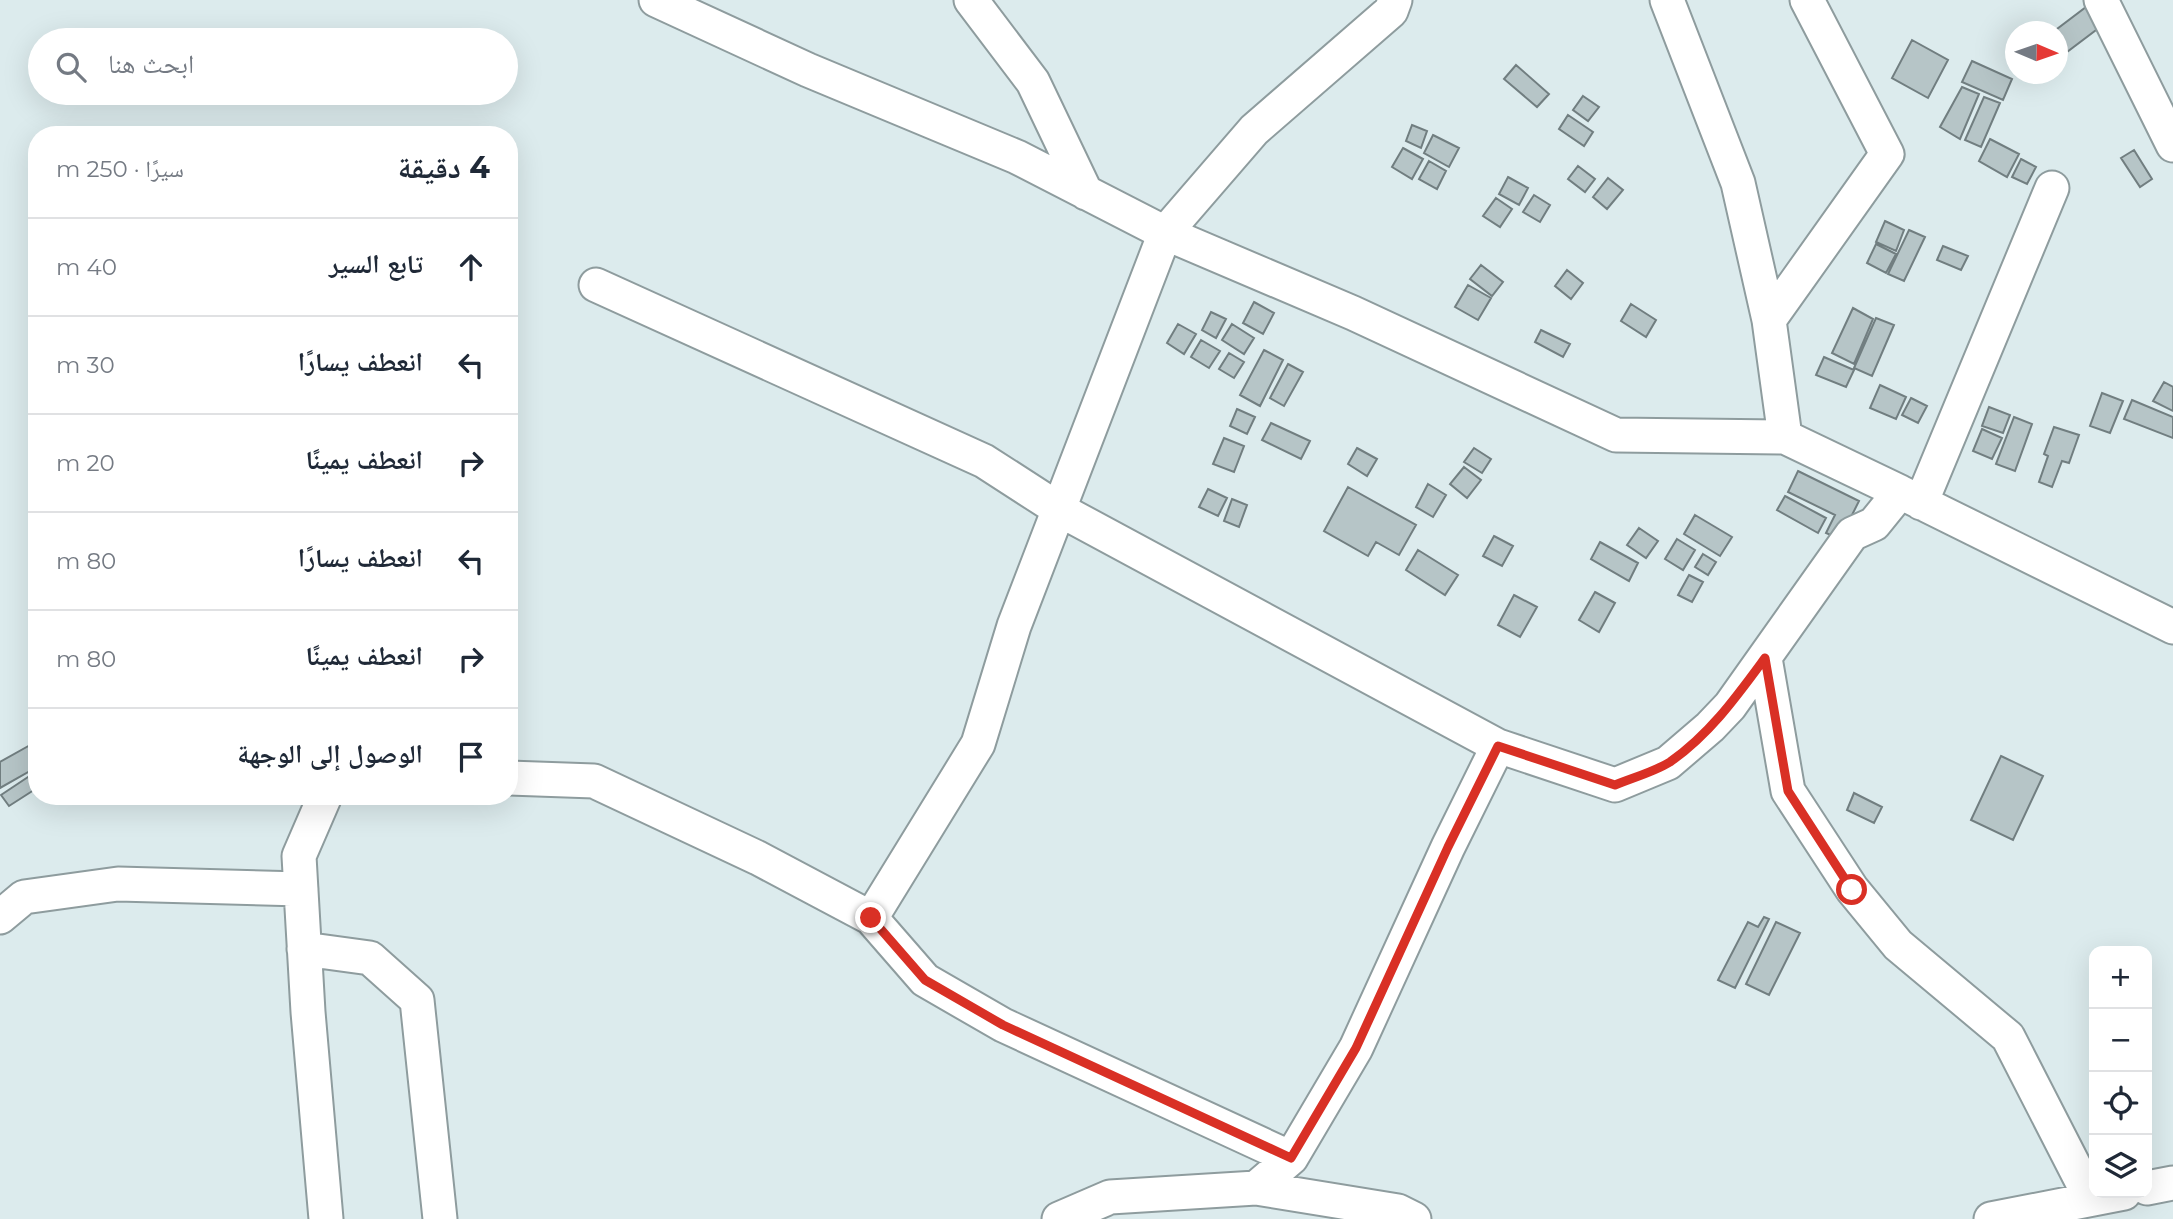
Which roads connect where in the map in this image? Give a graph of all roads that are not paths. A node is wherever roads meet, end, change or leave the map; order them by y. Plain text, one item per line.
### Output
1 (656, 0) edge
2 (971, 0) edge
3 (1395, 0) edge
4 (1667, 0) edge
5 (1807, 0) edge
6 (2101, 0) edge
7 (2173, 145) edge
8 (2052, 188) dead end
9 (1086, 193) junction
10 (1165, 233) junction
11 (596, 285) dead end
12 (1769, 320) junction
13 (1785, 437) junction
14 (1910, 497) junction
15 (1060, 510) junction
16 (2173, 627) edge
17 (1765, 658) junction
18 (1498, 746) junction
19 (518, 778) edge
20 (321, 805) edge
21 (301, 889) junction
22 (0, 917) edge
23 (871, 918) junction
24 (304, 949) junction
25 (1291, 1158) junction
26 (2173, 1183) edge
27 (2152, 1187) edge
28 (1256, 1188) junction
29 (2096, 1198) edge
30 (2091, 1199) junction
31 (326, 1219) edge
32 (440, 1219) edge
33 (1059, 1219) edge
34 (1414, 1219) edge
35 (1991, 1219) edge

1 - 9 street
2 - 9 street
3 - 10 street
4 - 12 street
5 - 12 street
6 - 7 street
8 - 14 street
9 - 10 street
10 - 13 street
10 - 15 street
11 - 15 street
12 - 13 street
13 - 14 street
14 - 16 street
14 - 17 street
15 - 18 street
15 - 23 street
17 - 18 street
17 - 30 street
18 - 25 street
19 - 23 street
20 - 21 street
21 - 22 street
21 - 24 street
23 - 25 street
24 - 31 street
24 - 32 street
25 - 28 street
26 - 27 street
28 - 33 street
28 - 34 street
29 - 30 street
30 - 35 street

